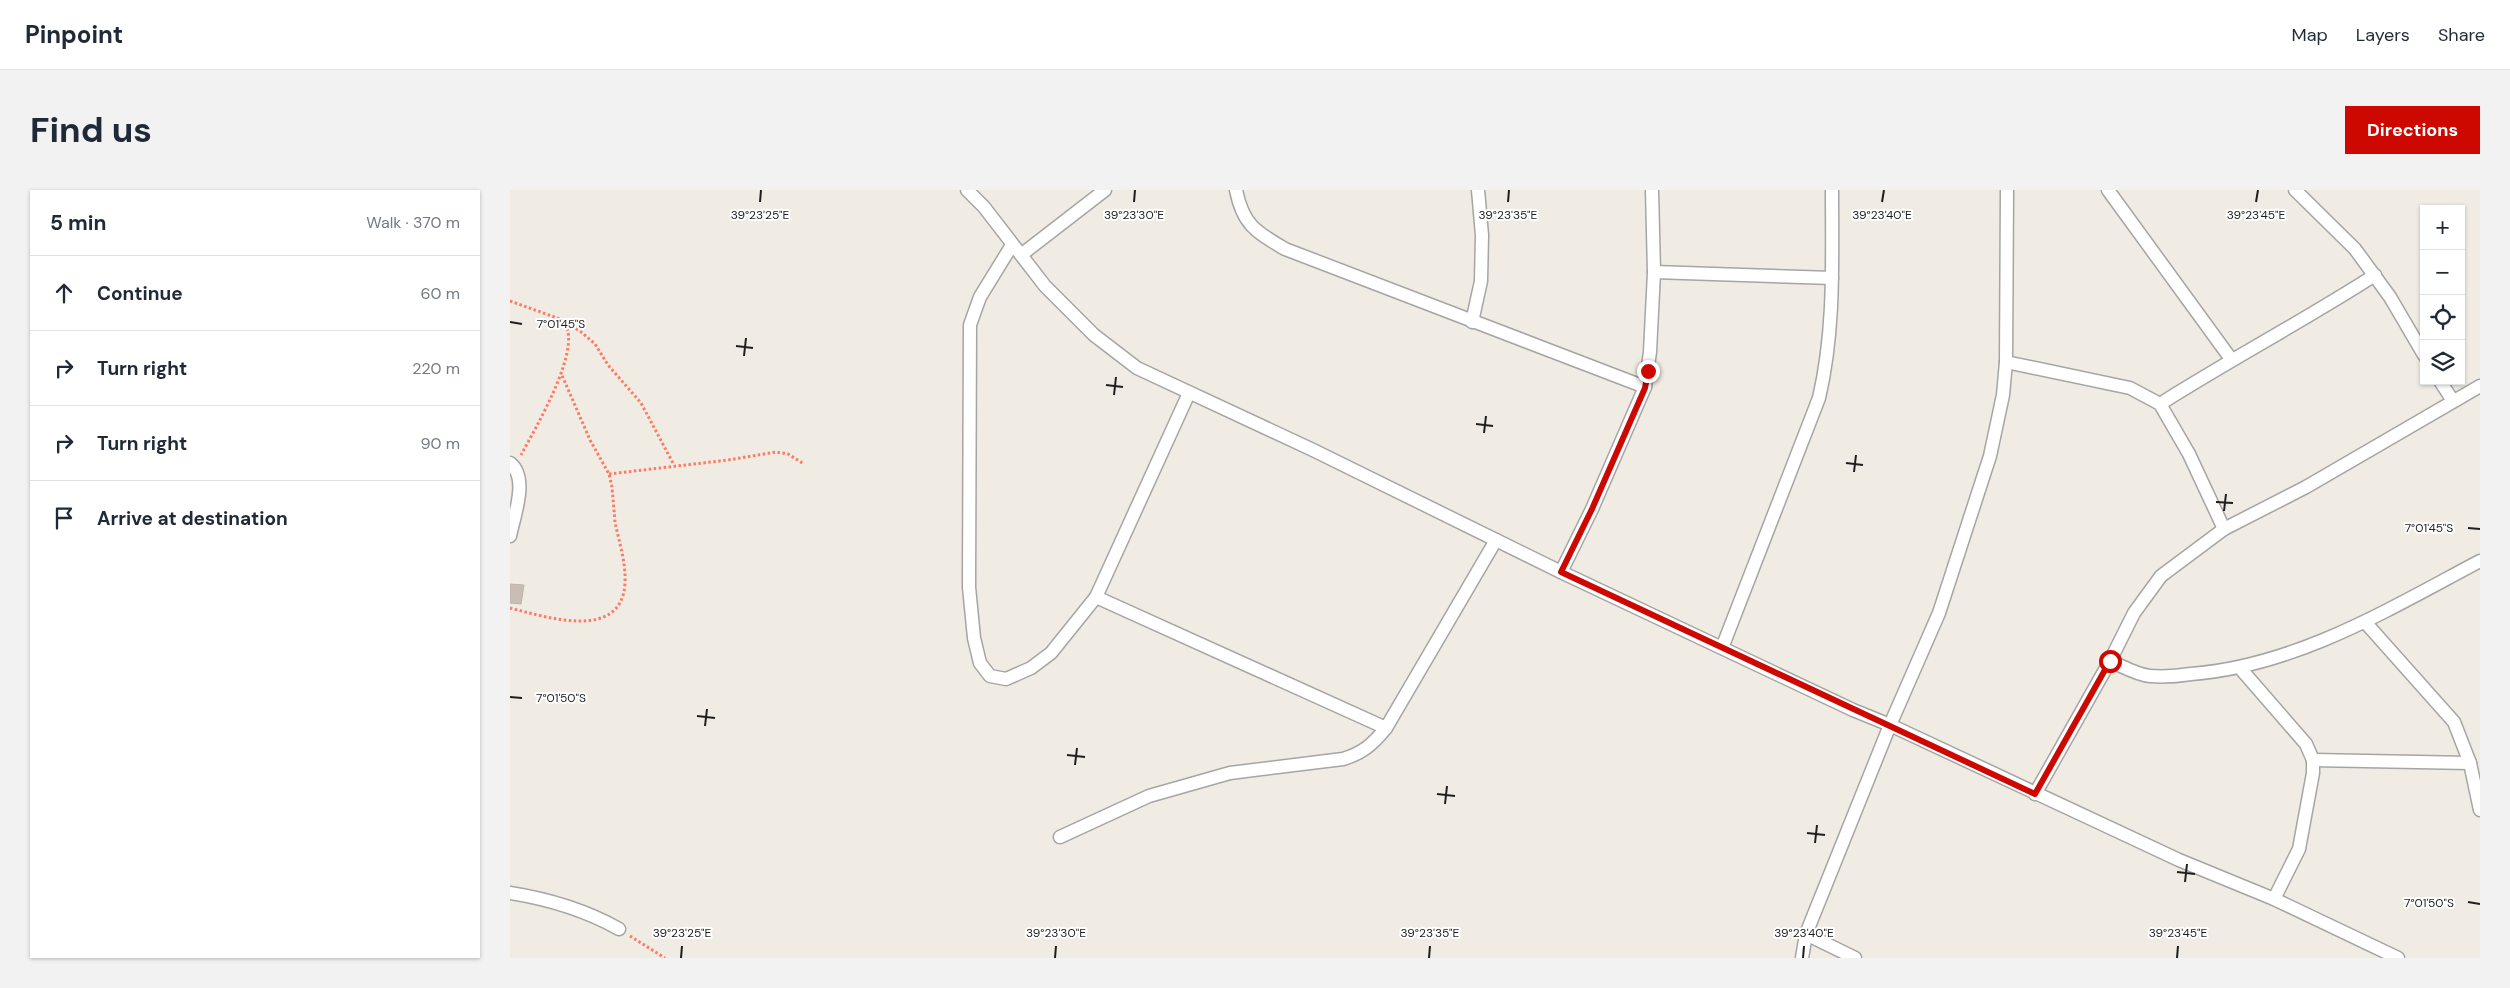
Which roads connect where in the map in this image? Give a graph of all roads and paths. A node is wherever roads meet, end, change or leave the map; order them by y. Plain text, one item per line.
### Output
1 (966, 190) edge
2 (1105, 190) edge
3 (1236, 190) edge
4 (1478, 190) edge
5 (1652, 190) edge
6 (1832, 190) edge
7 (2007, 190) edge
8 (2108, 190) edge
9 (2295, 190) edge
10 (1012, 245) junction
11 (1021, 255) junction
12 (1654, 272) junction
13 (2375, 275) junction
14 (1832, 278) junction
15 (510, 300) edge
16 (1472, 322) junction
17 (567, 324) junction
18 (2420, 349) edge
19 (2231, 359) junction
20 (2006, 362) junction
21 (561, 373) junction
22 (2442, 385) edge
23 (2480, 386) edge
24 (1645, 388) junction
25 (1190, 393) junction
26 (2453, 402) junction
27 (2160, 404) junction
28 (512, 464) edge
29 (804, 464) dead end
30 (674, 465) junction
31 (609, 474) junction
32 (2224, 530) junction
33 (510, 536) edge
34 (1496, 540) junction
35 (2480, 561) edge
36 (1561, 572) junction
37 (1096, 598) junction
38 (510, 608) edge
39 (2364, 622) junction
40 (1722, 648) junction
41 (2110, 661) junction
42 (2240, 668) junction
43 (1890, 725) junction
44 (1386, 728) junction
45 (2313, 760) junction
46 (2470, 764) junction
47 (2035, 794) junction
48 (2480, 810) edge
49 (1060, 837) dead end
50 (510, 894) edge
51 (2274, 899) junction
52 (619, 928) joint
53 (1806, 934) junction
54 (2390, 956) edge
55 (665, 958) edge
56 (1802, 958) edge
57 (1855, 958) edge

1 - 10 street
2 - 11 street
3 - 16 street
4 - 16 street
5 - 12 street
6 - 14 street
7 - 20 street
8 - 19 street
9 - 13 street
10 - 11 street
10 - 37 street
11 - 25 street
12 - 14 street
12 - 24 street
13 - 18 street
13 - 19 street
14 - 40 street
15 - 17 path
16 - 24 street
17 - 21 path
17 - 30 path
19 - 27 street
20 - 27 street
20 - 43 street
21 - 28 path
21 - 31 path
22 - 26 street
23 - 26 street
24 - 36 street
25 - 34 street
25 - 37 street
26 - 32 street
27 - 32 street
28 - 33 street
29 - 30 path
30 - 31 path
31 - 38 path
32 - 41 street
34 - 36 street
34 - 44 street
35 - 39 street
36 - 40 street
37 - 44 street
39 - 42 street
39 - 46 street
40 - 43 street
41 - 42 street
41 - 47 street
42 - 45 street
43 - 47 street
43 - 53 street
44 - 49 street
45 - 46 street
45 - 51 street
46 - 48 street
47 - 51 street
50 - 52 street
51 - 54 street
52 - 55 path
53 - 56 street
53 - 57 street

